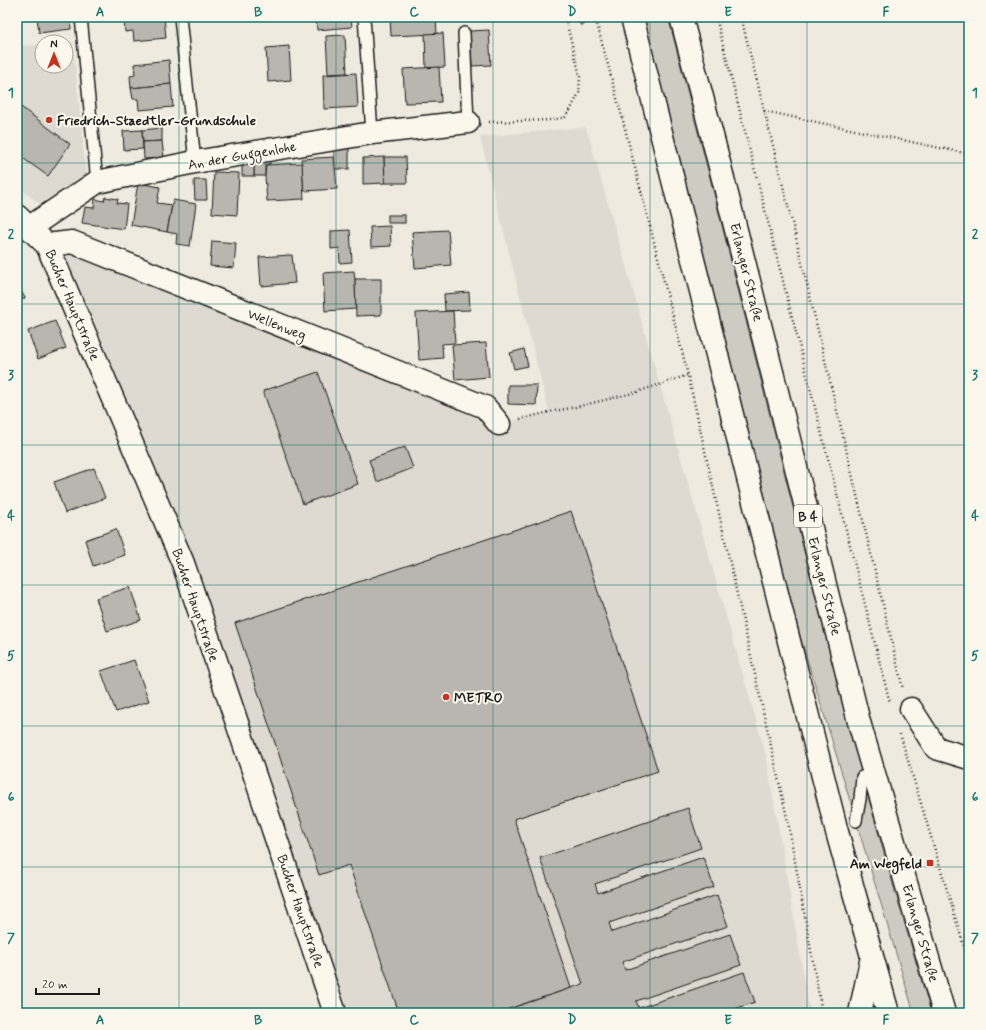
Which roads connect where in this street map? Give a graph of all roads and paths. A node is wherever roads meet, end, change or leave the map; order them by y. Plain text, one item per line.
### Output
1 (81, 17) edge
2 (180, 17) edge
3 (364, 17) edge
4 (565, 17) edge
5 (595, 17) edge
6 (632, 17) edge
7 (681, 17) edge
8 (716, 17) edge
9 (741, 17) edge
10 (464, 33) dead end
11 (764, 111) junction
12 (468, 122) junction
13 (372, 133) junction
14 (969, 154) edge
15 (195, 162) junction
16 (98, 182) junction
17 (23, 222) edge
18 (47, 245) junction
19 (688, 375) junction
20 (499, 424) joint
21 (890, 703) dead end
22 (911, 709) joint
23 (900, 733) dead end
24 (969, 758) edge
25 (862, 777) dead end
26 (856, 821) dead end
27 (872, 958) junction
28 (969, 963) edge
29 (335, 1013) edge
30 (822, 1013) edge
31 (860, 1013) edge
32 (888, 1013) edge
33 (944, 1013) edge

1 - 16 lane
2 - 15 lane
3 - 13 lane
4 - 12 path
5 - 19 path
6 - 27 main road
7 - 33 main road, Erlanger Straße / B 4
8 - 21 path
9 - 11 path
10 - 12 lane
11 - 14 path
11 - 22 path
12 - 13 main road, An der Guggenlohe
13 - 15 main road, An der Guggenlohe
15 - 16 main road, An der Guggenlohe
16 - 17 main road, An der Guggenlohe
17 - 18 main road, Bucher Hauptstraße
18 - 20 main road, Wellenweg
18 - 29 main road, Bucher Hauptstraße
19 - 20 path
19 - 30 path
22 - 24 main road
23 - 28 path
25 - 26 lane
27 - 31 main road
27 - 32 main road

